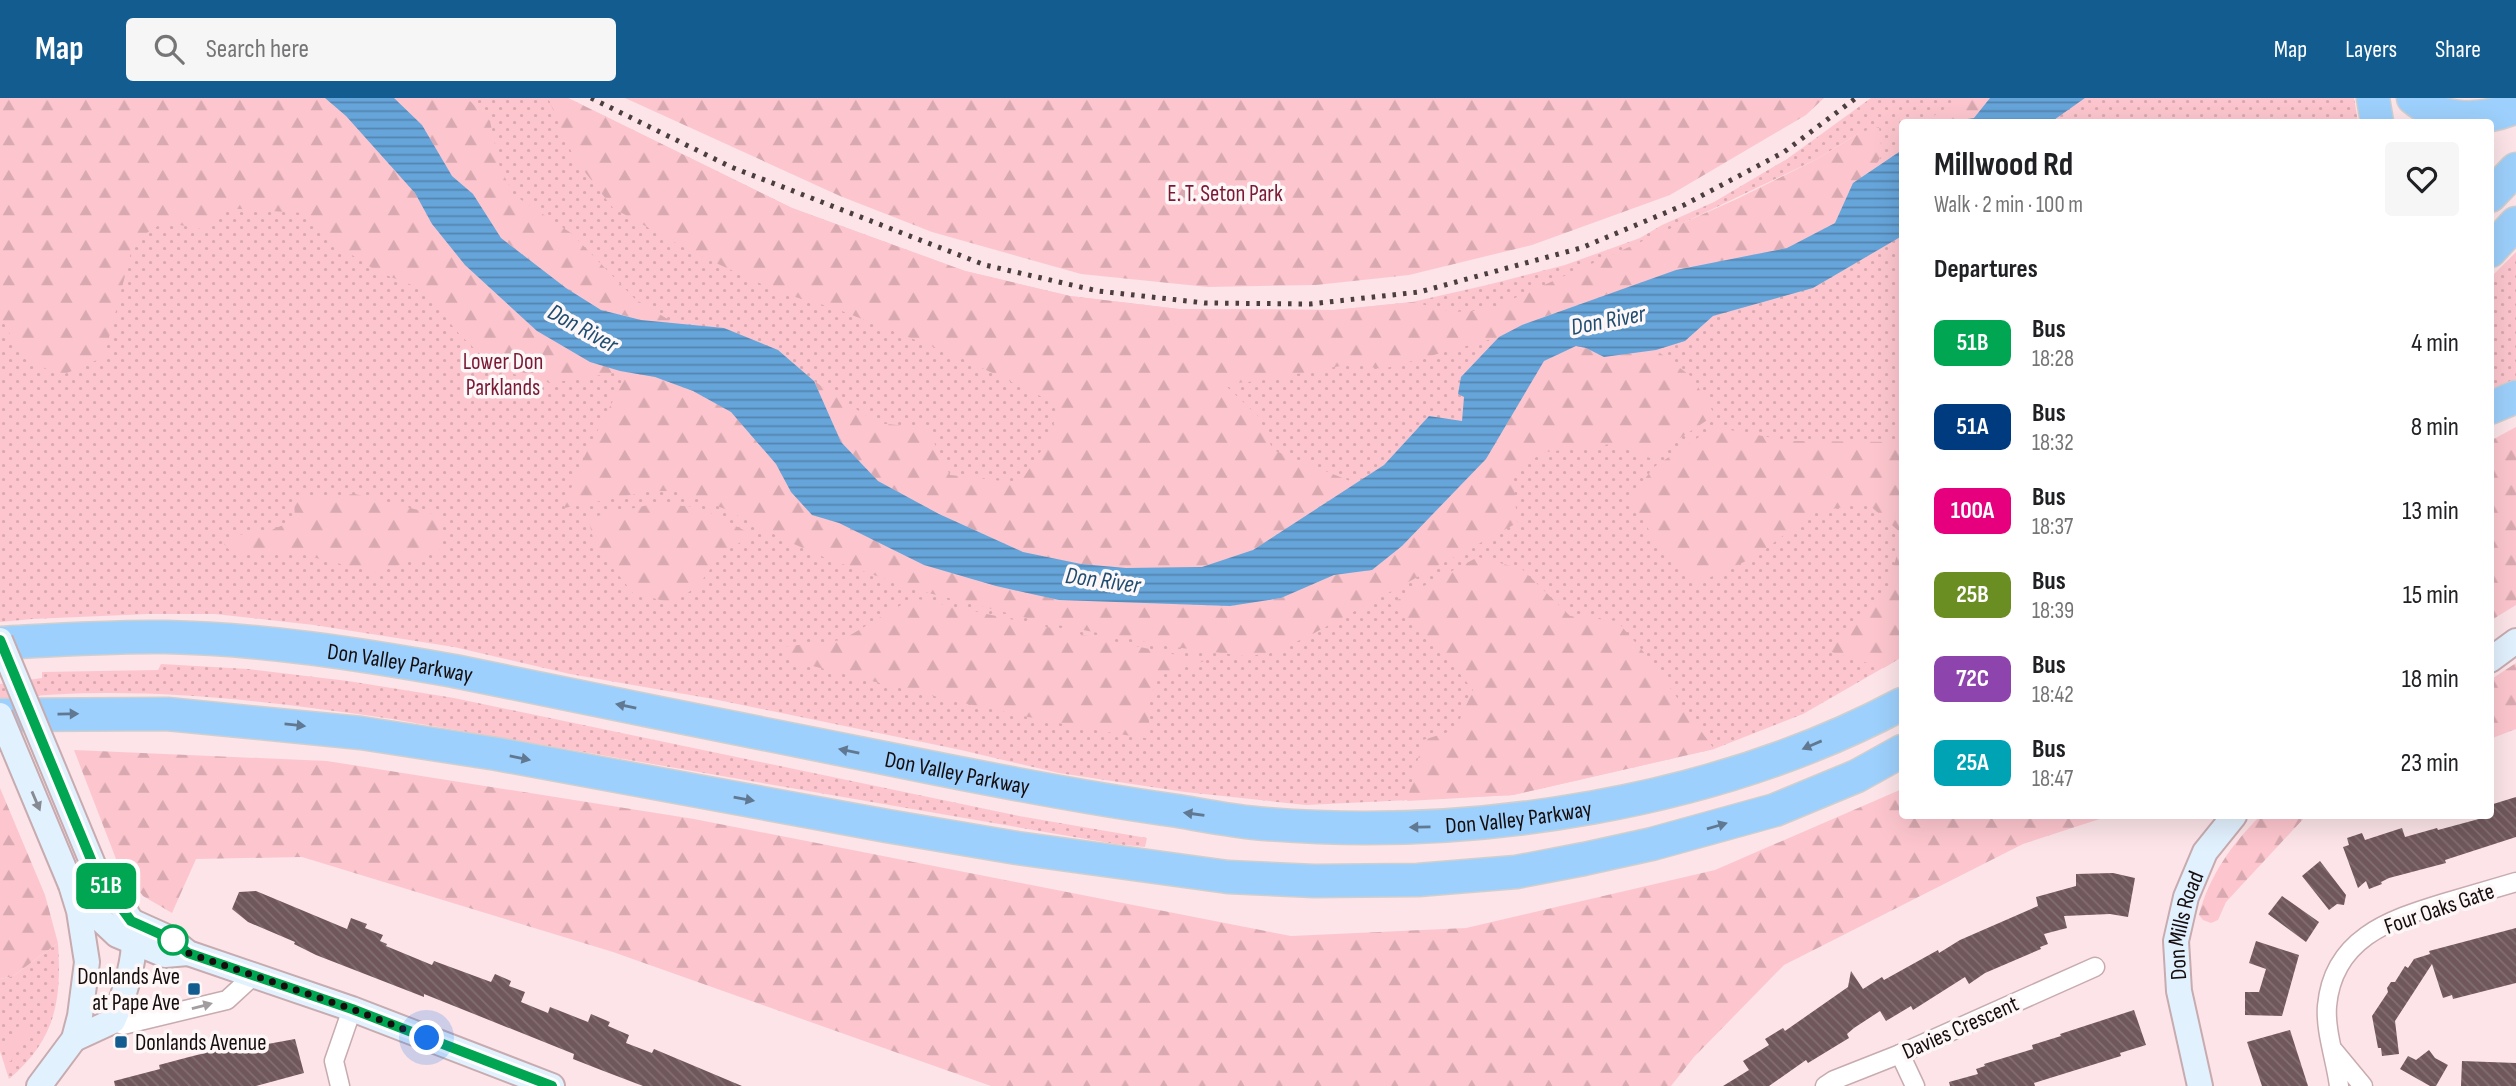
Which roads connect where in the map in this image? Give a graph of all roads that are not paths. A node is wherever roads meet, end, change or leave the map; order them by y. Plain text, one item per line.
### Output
1 (2373, 98) edge
2 (2413, 98) edge
3 (2516, 107) edge
4 (2376, 119) edge
5 (2516, 169) edge
6 (2494, 192) edge
7 (2516, 223) edge
8 (2494, 247) edge
9 (2516, 397) edge
10 (2494, 406) edge
11 (2516, 641) edge
12 (0, 642) edge
13 (2494, 657) edge
14 (1899, 706) edge
15 (0, 715) edge
16 (1899, 753) edge
17 (2232, 819) edge
18 (2516, 881) edge
19 (71, 885) junction
20 (132, 932) junction
21 (2095, 967) dead end
22 (253, 976) junction
23 (352, 1009) junction
24 (113, 1021) junction
25 (74, 1040) junction
26 (2334, 1051) junction
27 (1900, 1054) junction
28 (43, 1084) edge
29 (340, 1086) edge
30 (552, 1086) edge
31 (1825, 1086) edge
32 (1915, 1086) edge
33 (2200, 1086) edge
34 (2340, 1086) edge
35 (2363, 1086) edge

1 - 4 highway
2 - 3 highway
5 - 6 highway
7 - 8 highway
9 - 10 highway
11 - 13 main road
14 -> 12 highway, Don Valley Parkway
12 - 20 main road, bridge
15 -> 16 highway
15 -> 19 main road, bridge
17 - 33 main road, Don Mills Road
18 - 26 street, Four Oaks Gate
19 - 20 main road
19 - 25 main road
20 - 22 main road
20 - 24 main road
21 - 27 street, Davies Crescent
22 - 23 main road
24 -> 22 street
23 - 29 street
23 - 30 main road
24 - 25 main road
25 - 28 main road
26 - 34 street, Four Oaks Gate
26 - 35 street
27 - 31 street, Davies Crescent
27 - 32 street

